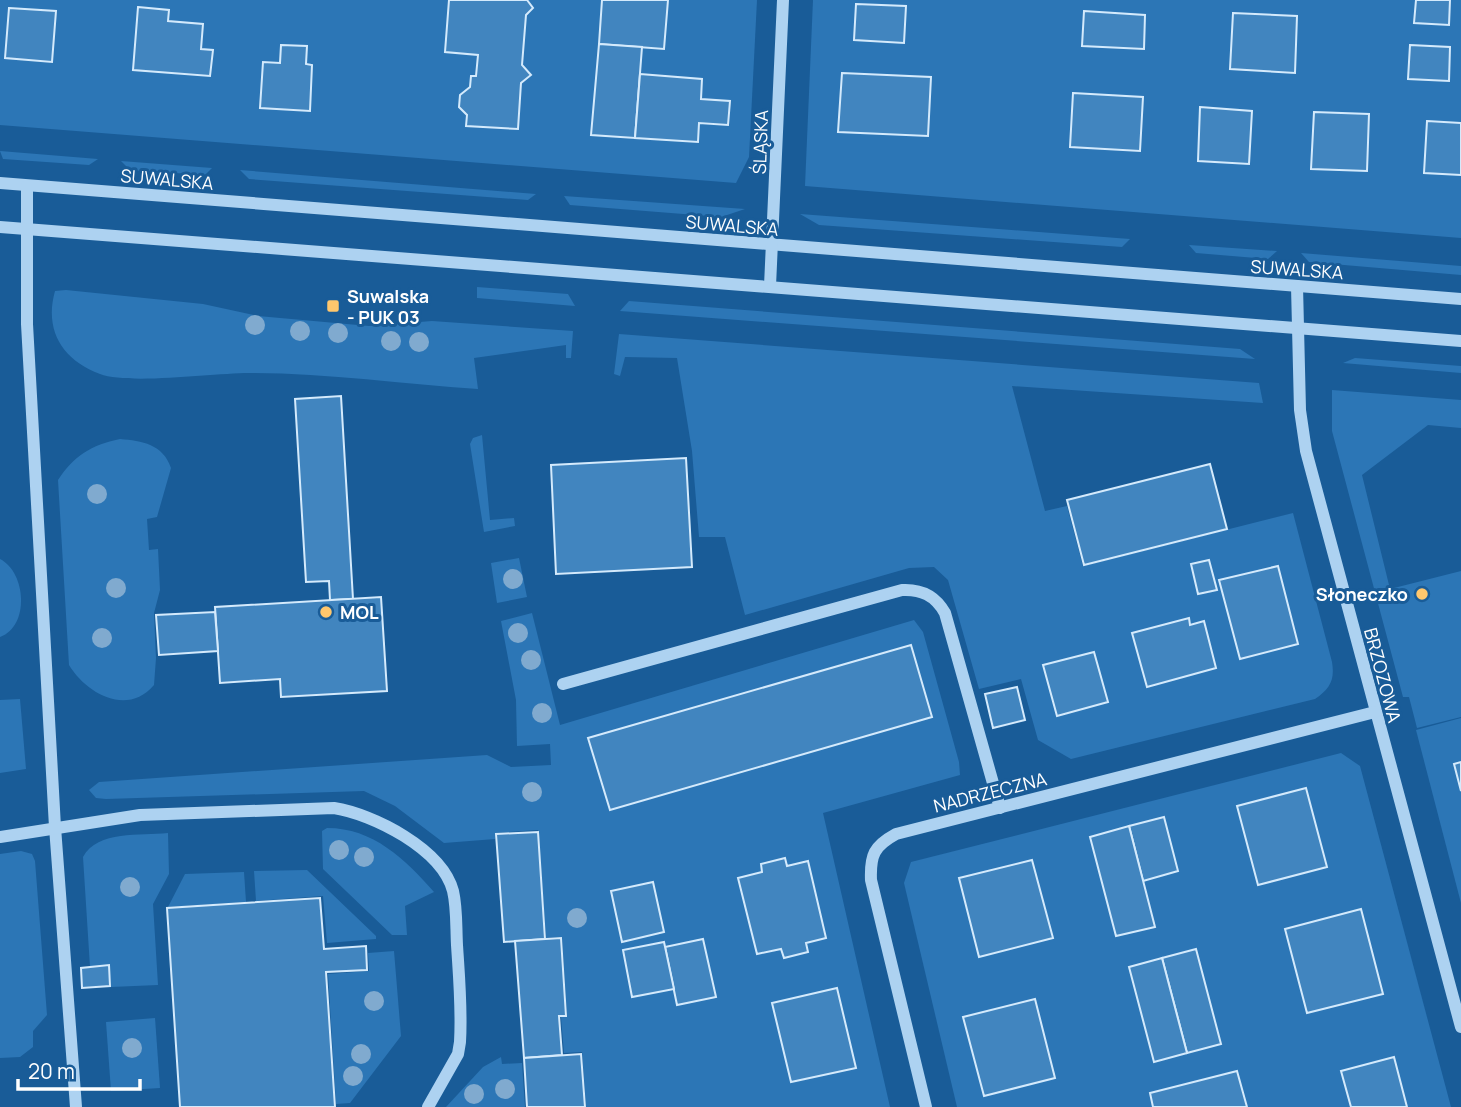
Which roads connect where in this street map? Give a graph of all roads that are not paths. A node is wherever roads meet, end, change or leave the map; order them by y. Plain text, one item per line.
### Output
1 (783, 0) edge
2 (0, 183) edge
3 (27, 186) junction
4 (0, 227) edge
5 (27, 229) junction
6 (773, 245) junction
7 (771, 286) junction
8 (1297, 286) junction
9 (1461, 299) edge
10 (1297, 328) junction
11 (1461, 341) edge
12 (563, 684) dead end
13 (1375, 712) junction
14 (1000, 808) junction
15 (55, 827) junction
16 (0, 837) edge
17 (1461, 1027) edge
18 (76, 1107) edge
19 (428, 1107) edge
20 (926, 1107) edge

1 - 6 street, ŚLĄSKA
2 - 3 street, SUWALSKA
3 - 5 street
3 - 6 street, SUWALSKA
4 - 5 street
5 - 7 street
5 - 15 street
6 - 7 street, ŚLĄSKA
6 - 8 street, SUWALSKA
7 - 10 street
8 - 9 street, SUWALSKA
8 - 10 street, BRZOZOWA
10 - 11 street
10 - 13 street, BRZOZOWA
12 - 14 street
13 - 14 street, NADRZECZNA
13 - 17 street, BRZOZOWA
14 - 20 street, NADRZECZNA
15 - 16 street
15 - 18 street
15 - 19 street

